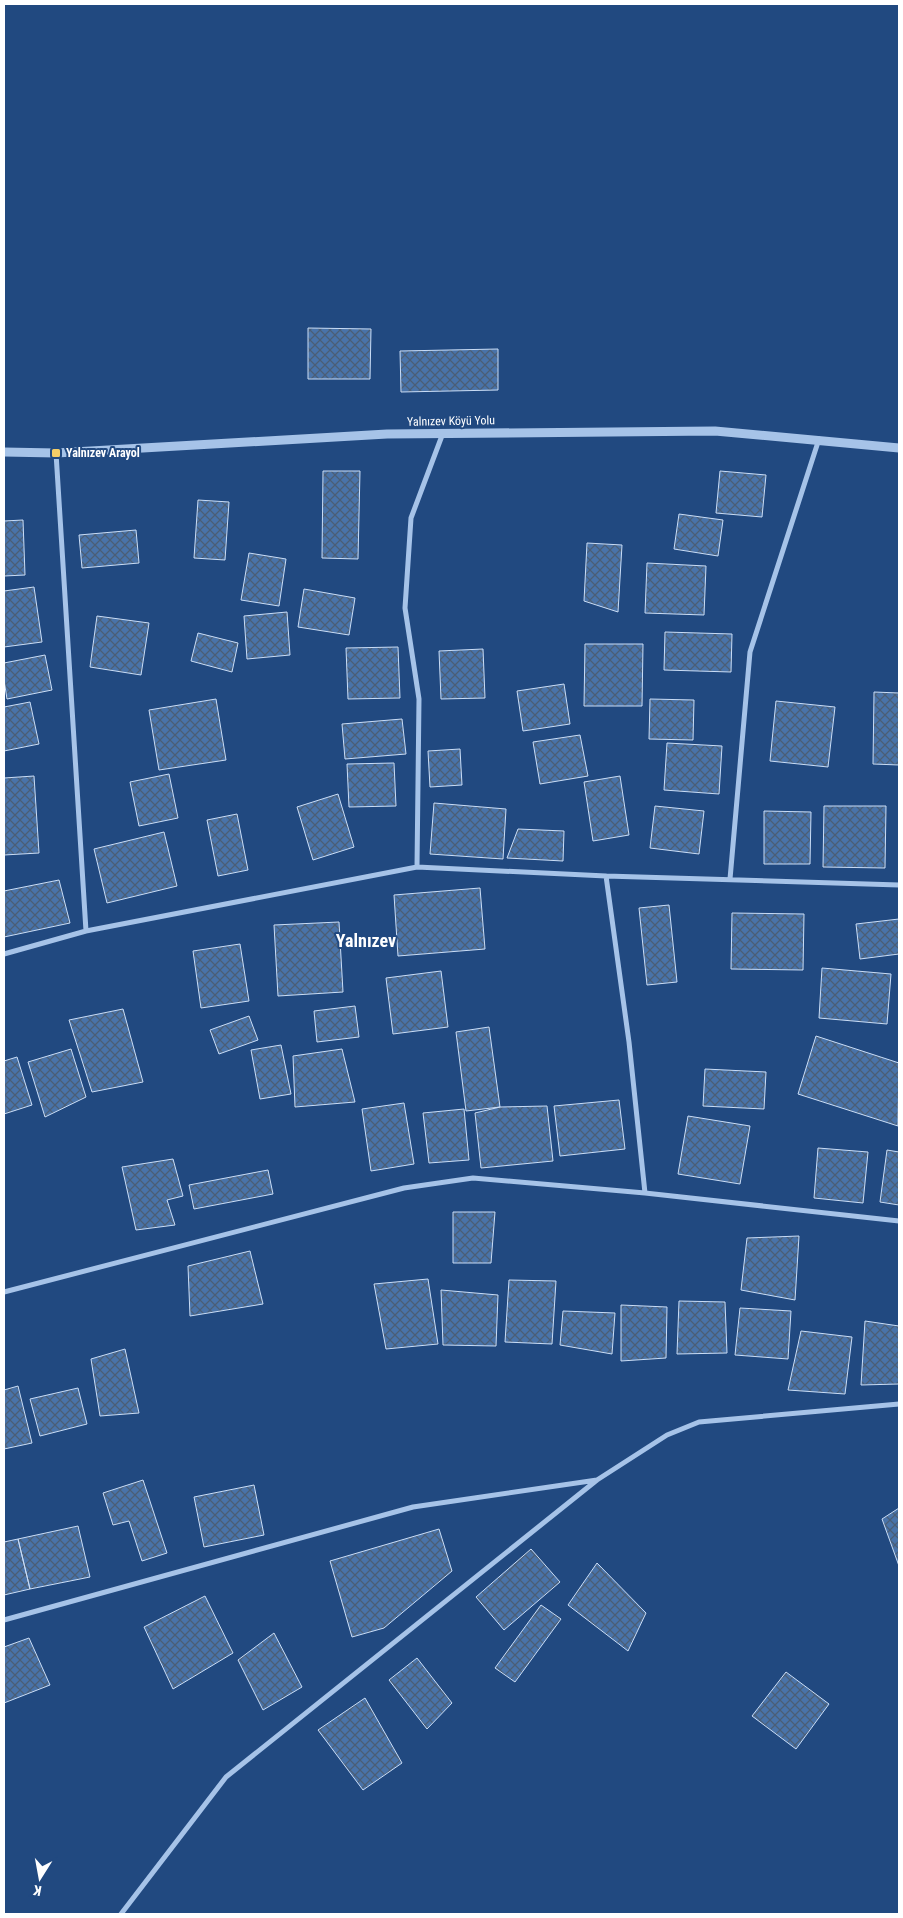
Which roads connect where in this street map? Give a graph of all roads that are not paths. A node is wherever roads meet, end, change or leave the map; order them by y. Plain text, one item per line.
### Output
1 (443, 433) junction
2 (819, 440) junction
3 (899, 448) edge
4 (4, 452) edge
5 (56, 453) junction
6 (417, 867) junction
7 (606, 876) junction
8 (730, 879) junction
9 (899, 885) edge
10 (86, 931) junction
11 (4, 954) edge
12 (645, 1193) junction
13 (899, 1221) edge
14 (4, 1292) edge
15 (899, 1404) edge
16 (597, 1480) junction
17 (4, 1620) edge
18 (121, 1914) edge

1 - 2 street, Yalnızev Köyü Yolu
1 - 5 street, Yalnızev Köyü Yolu
1 - 6 street
2 - 3 street, Yalnızev Köyü Yolu
2 - 8 street
4 - 5 street, Yalnızev Köyü Yolu
5 - 10 street
6 - 7 street
6 - 10 street
7 - 8 street
7 - 12 street
8 - 9 street
10 - 11 street
12 - 13 street
12 - 14 street
15 - 16 street
16 - 17 street
16 - 18 street

